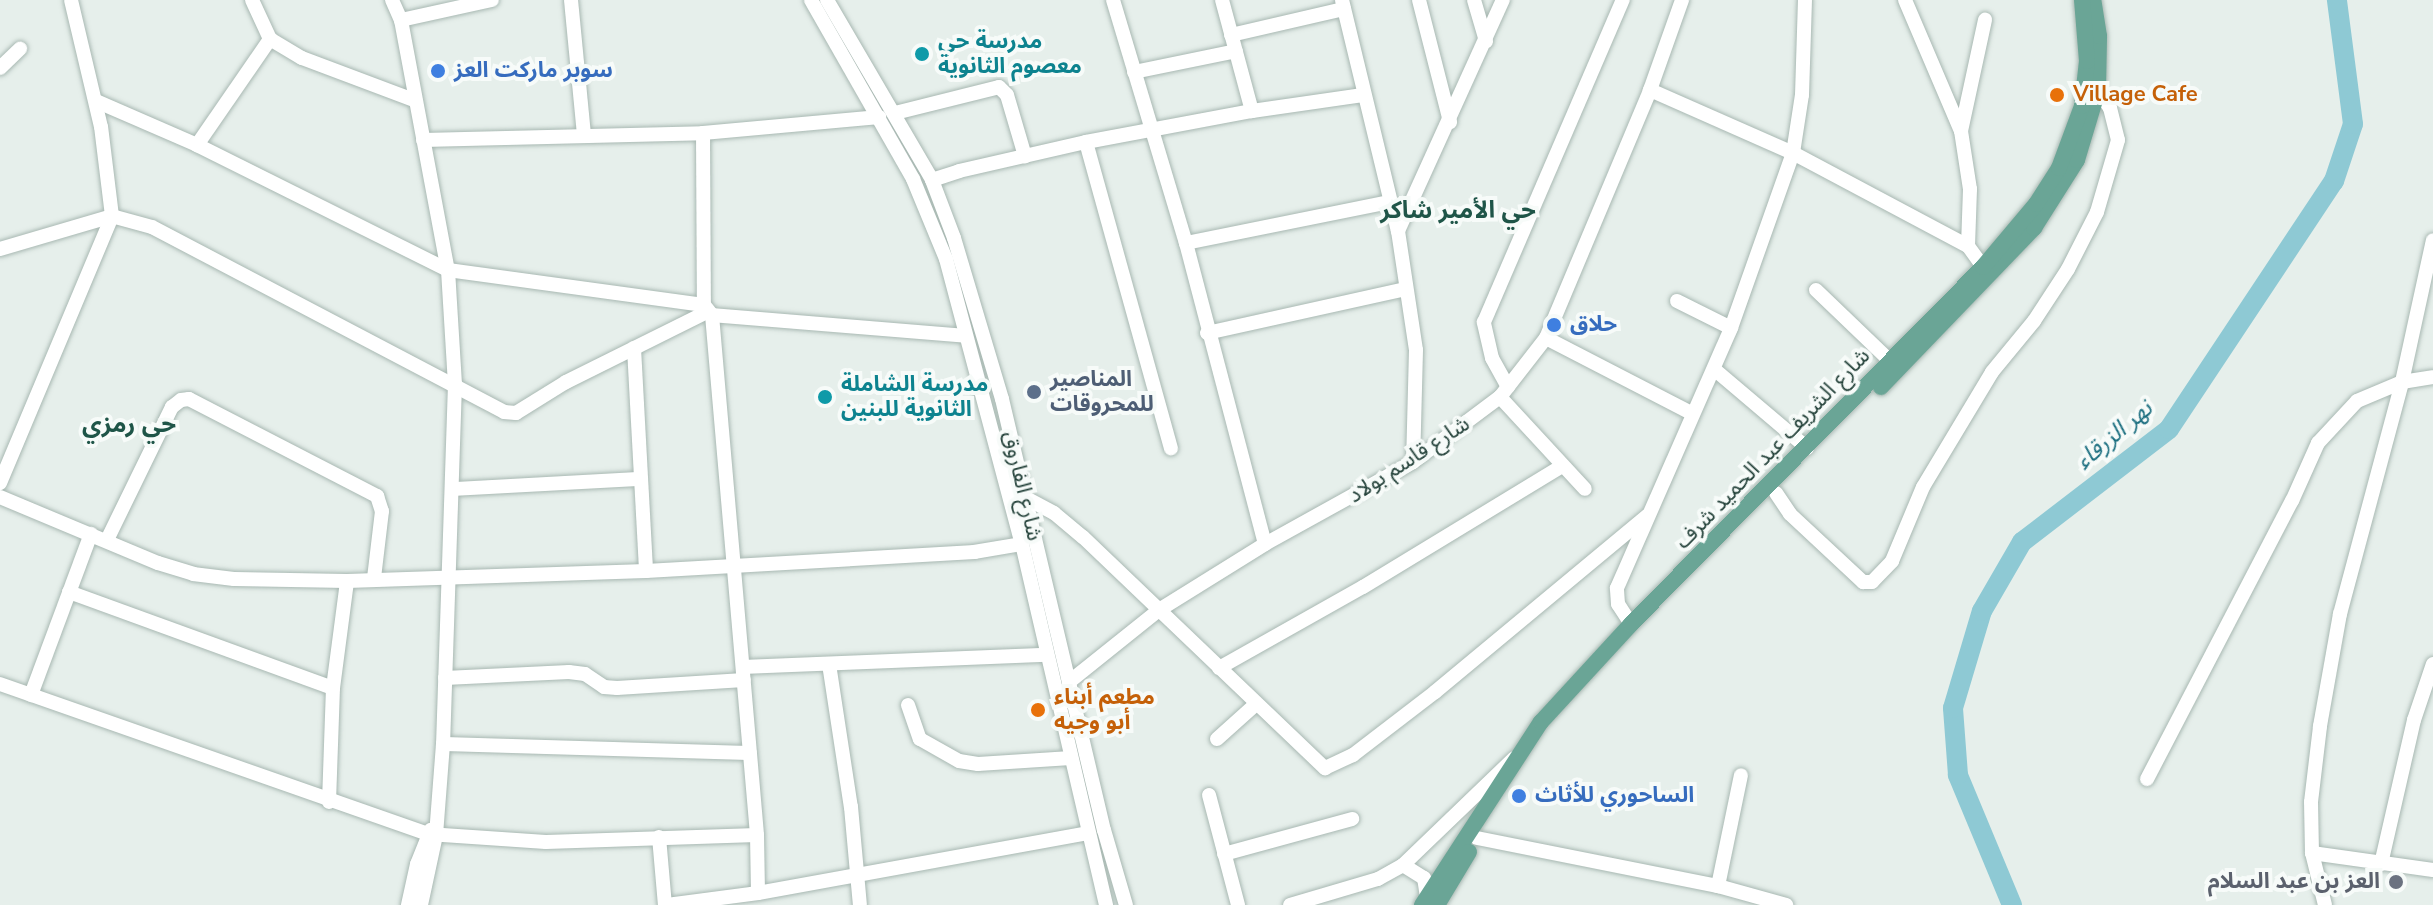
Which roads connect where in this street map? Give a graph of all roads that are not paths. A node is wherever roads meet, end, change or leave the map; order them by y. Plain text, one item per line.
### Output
1 (71, 0) edge
2 (252, 0) edge
3 (392, 0) edge
4 (492, 0) edge
5 (571, 0) edge
6 (811, 0) edge
7 (827, 0) edge
8 (1113, 0) edge
9 (1222, 0) edge
10 (1419, 0) edge
11 (1474, 0) edge
12 (1503, 0) edge
13 (1623, 0) edge
14 (1682, 0) edge
15 (1805, 0) edge
16 (1905, 0) edge
17 (2082, 0) edge
18 (2093, 0) edge
19 (1343, 4) edge
20 (401, 20) junction
21 (1985, 20) dead end
22 (1231, 35) junction
23 (270, 39) junction
24 (1486, 41) junction
25 (20, 49) dead end
26 (1236, 51) junction
27 (0, 68) edge
28 (1134, 72) junction
29 (1650, 90) junction
30 (2098, 90) junction
31 (1363, 95) junction
32 (414, 100) junction
33 (96, 101) junction
34 (1252, 111) junction
35 (895, 113) junction
36 (879, 117) junction
37 (1450, 122) junction
38 (1151, 131) junction
39 (1961, 131) junction
40 (703, 133) junction
41 (584, 135) junction
42 (423, 140) junction
43 (1086, 142) junction
44 (197, 145) junction
45 (1793, 153) junction
46 (1025, 156) junction
47 (932, 180) junction
48 (1390, 202) junction
49 (112, 216) junction
50 (1398, 231) junction
51 (2433, 240) edge
52 (1186, 243) junction
53 (1968, 246) junction
54 (0, 249) edge
55 (1983, 267) junction
56 (448, 270) junction
57 (1406, 289) junction
58 (1816, 290) dead end
59 (1677, 301) dead end
60 (708, 311) junction
61 (1731, 328) junction
62 (1207, 333) junction
63 (965, 336) junction
64 (1546, 338) junction
65 (634, 348) junction
66 (1890, 361) junction
67 (1714, 369) junction
68 (2433, 377) edge
69 (2402, 382) junction
70 (455, 384) junction
71 (1504, 392) junction
72 (1002, 399) junction
73 (984, 402) junction
74 (1693, 414) junction
75 (1171, 448) dead end
76 (1807, 448) junction
77 (1413, 462) junction
78 (1562, 466) junction
79 (640, 479) junction
80 (0, 481) edge
81 (454, 489) junction
82 (1585, 489) dead end
83 (1776, 493) junction
84 (0, 497) edge
85 (1024, 497) junction
86 (1647, 516) junction
87 (91, 534) junction
88 (107, 540) junction
89 (1022, 544) junction
90 (1265, 544) junction
91 (735, 564) junction
92 (646, 571) junction
93 (451, 575) junction
94 (374, 578) junction
95 (347, 581) junction
96 (69, 592) junction
97 (1159, 610) junction
98 (1631, 624) junction
99 (1046, 655) junction
100 (829, 664) junction
101 (2433, 664) edge
102 (1219, 668) junction
103 (744, 674) junction
104 (445, 678) junction
105 (1069, 682) junction
106 (0, 684) edge
107 (333, 688) junction
108 (31, 695) junction
109 (1256, 704) junction
110 (908, 705) dead end
111 (1217, 739) dead end
112 (443, 744) junction
113 (750, 753) junction
114 (1517, 755) junction
115 (1071, 758) junction
116 (1741, 775) dead end
117 (2147, 779) dead end
118 (1209, 795) dead end
119 (329, 802) junction
120 (1352, 819) dead end
121 (433, 832) junction
122 (1088, 833) junction
123 (757, 835) junction
124 (659, 837) junction
125 (1477, 838) junction
126 (2312, 853) junction
127 (1224, 854) junction
128 (2381, 864) junction
129 (1403, 865) junction
130 (2433, 870) edge
131 (859, 873) junction
132 (1718, 886) junction
133 (758, 893) junction
134 (1430, 903) edge
135 (408, 905) edge
136 (421, 905) edge
137 (666, 905) edge
138 (860, 905) edge
139 (1106, 905) edge
140 (1126, 905) edge
141 (1238, 905) edge
142 (1290, 905) edge
143 (1786, 905) edge
144 (2325, 905) edge

1 - 33 street
2 - 23 street
3 - 20 street
4 - 20 street
5 - 41 street
6 - 36 street, شارع الفاروق
7 - 35 street, شارع الفاروق
8 - 28 street
9 - 22 street
10 - 37 street
11 - 24 street
12 - 24 street
13 - 71 street
14 - 29 street, شارع قاسم بولاد
15 - 45 street
16 - 39 street
17 - 55 main road, شارع الشريف عبد الحميد شرف
18 - 30 main road, شارع الشريف عبد الحميد شرف
19 - 22 street
19 - 31 street
20 - 32 street
21 - 39 street
22 - 26 street
23 - 32 street
23 - 44 street
24 - 37 street
25 - 27 street
26 - 28 street
26 - 34 street
28 - 38 street
29 - 45 street
29 - 64 street, شارع قاسم بولاد
30 - 83 main road, شارع الشريف عبد الحميد شرف
30 - 83 street
31 - 34 street
31 - 48 street
32 - 42 street
33 - 44 street
33 - 49 street
34 - 38 street
35 - 46 street
35 - 47 street, شارع الفاروق
36 - 40 street
36 - 63 street, شارع الفاروق
37 - 50 street
38 - 43 street
38 - 52 street
39 - 53 street
40 - 41 street
40 - 60 street
41 - 42 street
42 - 56 street
43 - 46 street
43 - 75 street
44 - 56 street
45 - 53 street
45 - 61 street
46 - 47 street
47 - 72 street, شارع الفاروق
48 - 50 street
48 - 52 street
49 - 54 street
49 - 70 street
49 - 80 street
50 - 57 street
51 - 69 street
52 - 62 street
53 - 55 street
55 - 66 main road, شارع الشريف عبد الحميد شرف
56 - 60 street
56 - 70 street
57 - 62 street
57 - 77 street
58 - 66 street
59 - 61 street
60 - 63 street
60 - 65 street
60 - 91 street
61 - 67 street
62 - 90 street
63 - 73 street, شارع الفاروق
64 - 71 street, شارع قاسم بولاد
64 - 74 street
65 - 70 street
65 - 79 street
66 - 76 main road, شارع الشريف عبد الحميد شرف
67 - 74 street
67 - 76 street
68 - 69 street
69 - 117 street
69 - 126 street
70 - 81 street
71 - 77 street, شارع قاسم بولاد
71 - 78 street
72 - 73 street
72 - 85 street, شارع الفاروق
73 - 89 street, شارع الفاروق
74 - 86 street
76 - 98 main road, شارع الشريف عبد الحميد شرف
77 - 90 street, شارع قاسم بولاد
78 - 82 street
78 - 102 street
79 - 81 street
79 - 92 street
81 - 93 street
83 - 125 main road, شارع الشريف عبد الحميد شرف
84 - 87 street
85 - 97 street
85 - 105 street, شارع الفاروق
86 - 98 street
86 - 109 street
87 - 88 street
87 - 96 street
88 - 94 street
88 - 95 street
89 - 91 street
89 - 99 street, شارع الفاروق
90 - 97 street, شارع قاسم بولاد
91 - 92 street
91 - 103 street
92 - 93 street
93 - 94 street
93 - 104 street
94 - 95 street
95 - 107 street
96 - 107 street
96 - 108 street
97 - 102 street
97 - 105 street, شارع قاسم بولاد
98 - 114 main road, شارع الشريف عبد الحميد شرف
99 - 100 street
99 - 115 street, شارع الفاروق
100 - 103 street
100 - 131 street
101 - 128 street
102 - 109 street
103 - 104 street
103 - 113 street
104 - 112 street
105 - 140 street, شارع الفاروق
106 - 108 street
107 - 119 street
108 - 119 street
109 - 111 street
110 - 115 street
112 - 113 street
112 - 121 street
113 - 123 street
114 - 129 street
114 - 134 main road, شارع الشريف عبد الحميد شرف
115 - 122 street, شارع الفاروق
116 - 132 street
118 - 127 street
119 - 121 street
120 - 127 street
121 - 124 street
121 - 135 street
121 - 136 street
122 - 131 street
122 - 139 street, شارع الفاروق
123 - 124 street
123 - 133 street
124 - 137 street
125 - 132 street
125 - 134 main road, شارع الشريف عبد الحميد شرف
126 - 128 street
126 - 144 street
127 - 141 street
128 - 130 street
129 - 134 street
129 - 142 street
131 - 133 street
131 - 138 street
132 - 143 street
133 - 137 street

